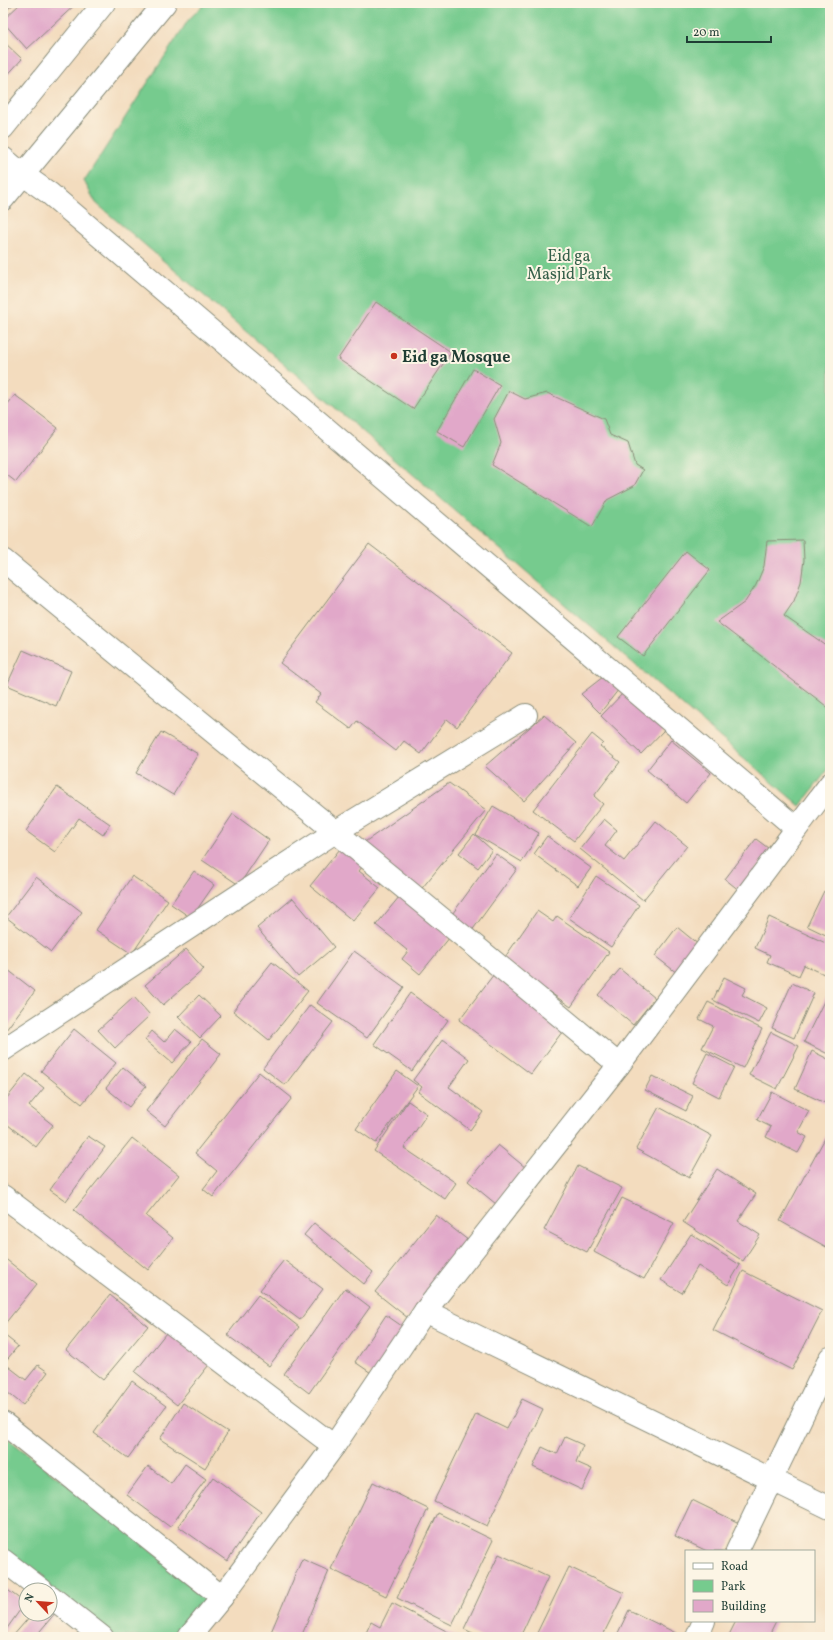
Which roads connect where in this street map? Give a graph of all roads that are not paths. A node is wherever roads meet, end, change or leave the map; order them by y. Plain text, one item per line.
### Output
1 (104, 3) edge
2 (165, 3) edge
3 (3, 128) edge
4 (3, 158) edge
5 (22, 174) junction
6 (3, 199) edge
7 (3, 560) edge
8 (526, 715) dead end
9 (830, 784) edge
10 (796, 828) junction
11 (335, 832) junction
12 (3, 1050) edge
13 (619, 1065) junction
14 (3, 1196) edge
15 (425, 1311) junction
16 (830, 1358) edge
17 (3, 1423) edge
18 (334, 1446) junction
19 (772, 1478) junction
20 (830, 1508) edge
21 (737, 1550) edge
22 (3, 1560) edge
23 (32, 1582) edge
24 (222, 1597) junction
25 (58, 1602) edge
26 (704, 1622) edge
27 (102, 1637) edge
28 (189, 1637) edge
29 (697, 1637) edge

1 - 3 main road
2 - 5 main road
4 - 5 main road
5 - 6 main road
5 - 10 main road
7 - 11 main road
8 - 11 main road
9 - 10 main road
10 - 13 main road
11 - 12 main road
11 - 13 main road
13 - 15 main road
14 - 18 main road
15 - 18 main road
15 - 19 main road
16 - 19 main road
17 - 24 main road
18 - 24 main road
19 - 20 main road
19 - 21 main road
22 - 23 main road
24 - 28 main road
25 - 27 main road
26 - 29 main road

